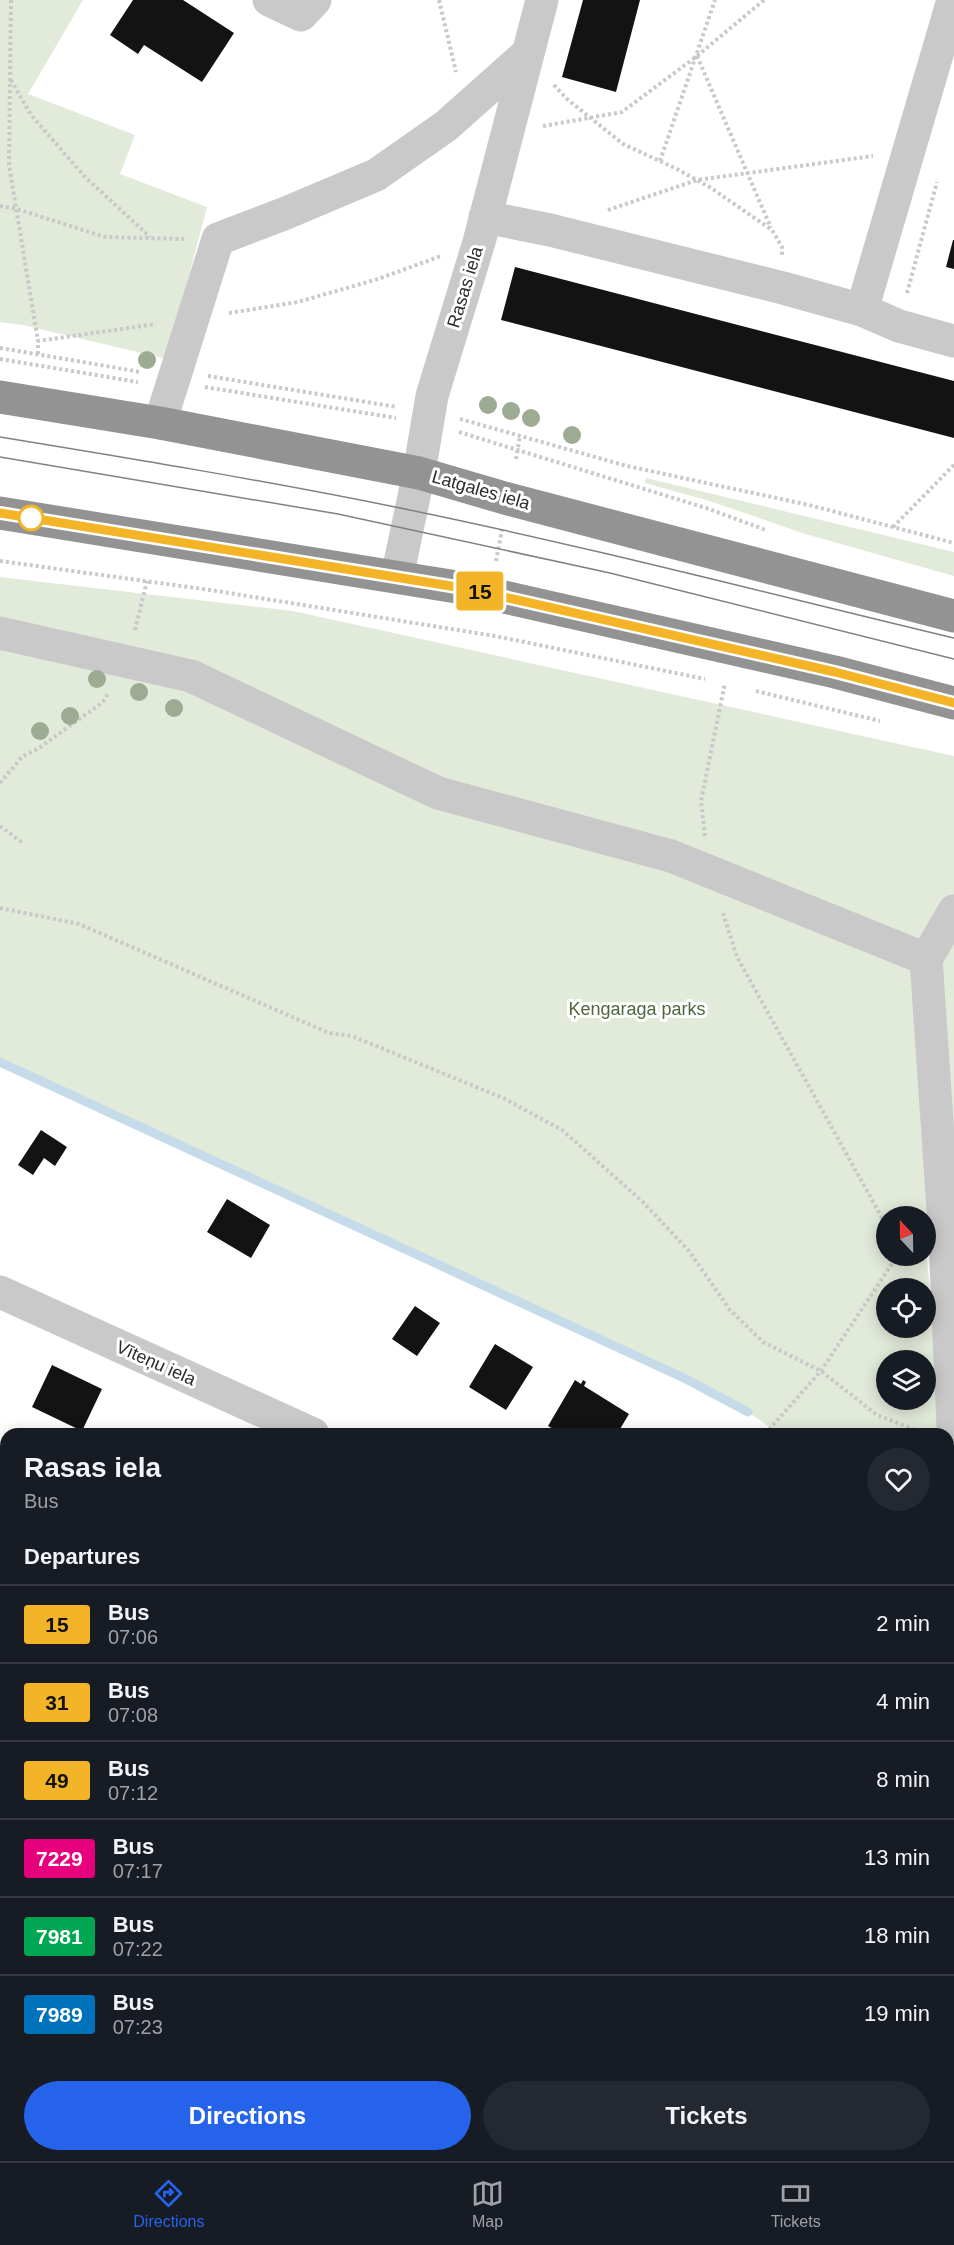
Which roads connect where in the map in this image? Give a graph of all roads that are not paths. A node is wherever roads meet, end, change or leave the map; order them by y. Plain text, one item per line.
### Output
1 (269, 0) edge
2 (315, 0) edge
3 (542, 0) edge
4 (953, 0) edge
5 (528, 53) junction
6 (482, 230) junction
7 (862, 310) junction
8 (954, 341) edge
9 (0, 397) edge
10 (160, 423) junction
11 (418, 473) junction
12 (0, 513) edge
13 (397, 577) junction
14 (954, 616) edge
15 (0, 633) edge
16 (954, 703) edge
17 (954, 911) edge
18 (926, 959) junction
19 (0, 1292) edge
20 (300, 1428) edge
21 (953, 1428) edge

1 - 2 street
3 - 5 street, Rasas iela
4 - 7 street
5 - 6 street, Rasas iela
5 - 10 street
6 - 7 street
6 - 11 street, Rasas iela
7 - 8 street
9 - 10 highway, Latgales iela
10 - 11 highway, Latgales iela
11 - 13 street, Rasas iela
11 - 14 highway, Latgales iela
12 - 13 highway
13 - 16 highway
15 - 18 street
17 - 18 street
18 - 21 street
19 - 20 street, Vīteņu iela

